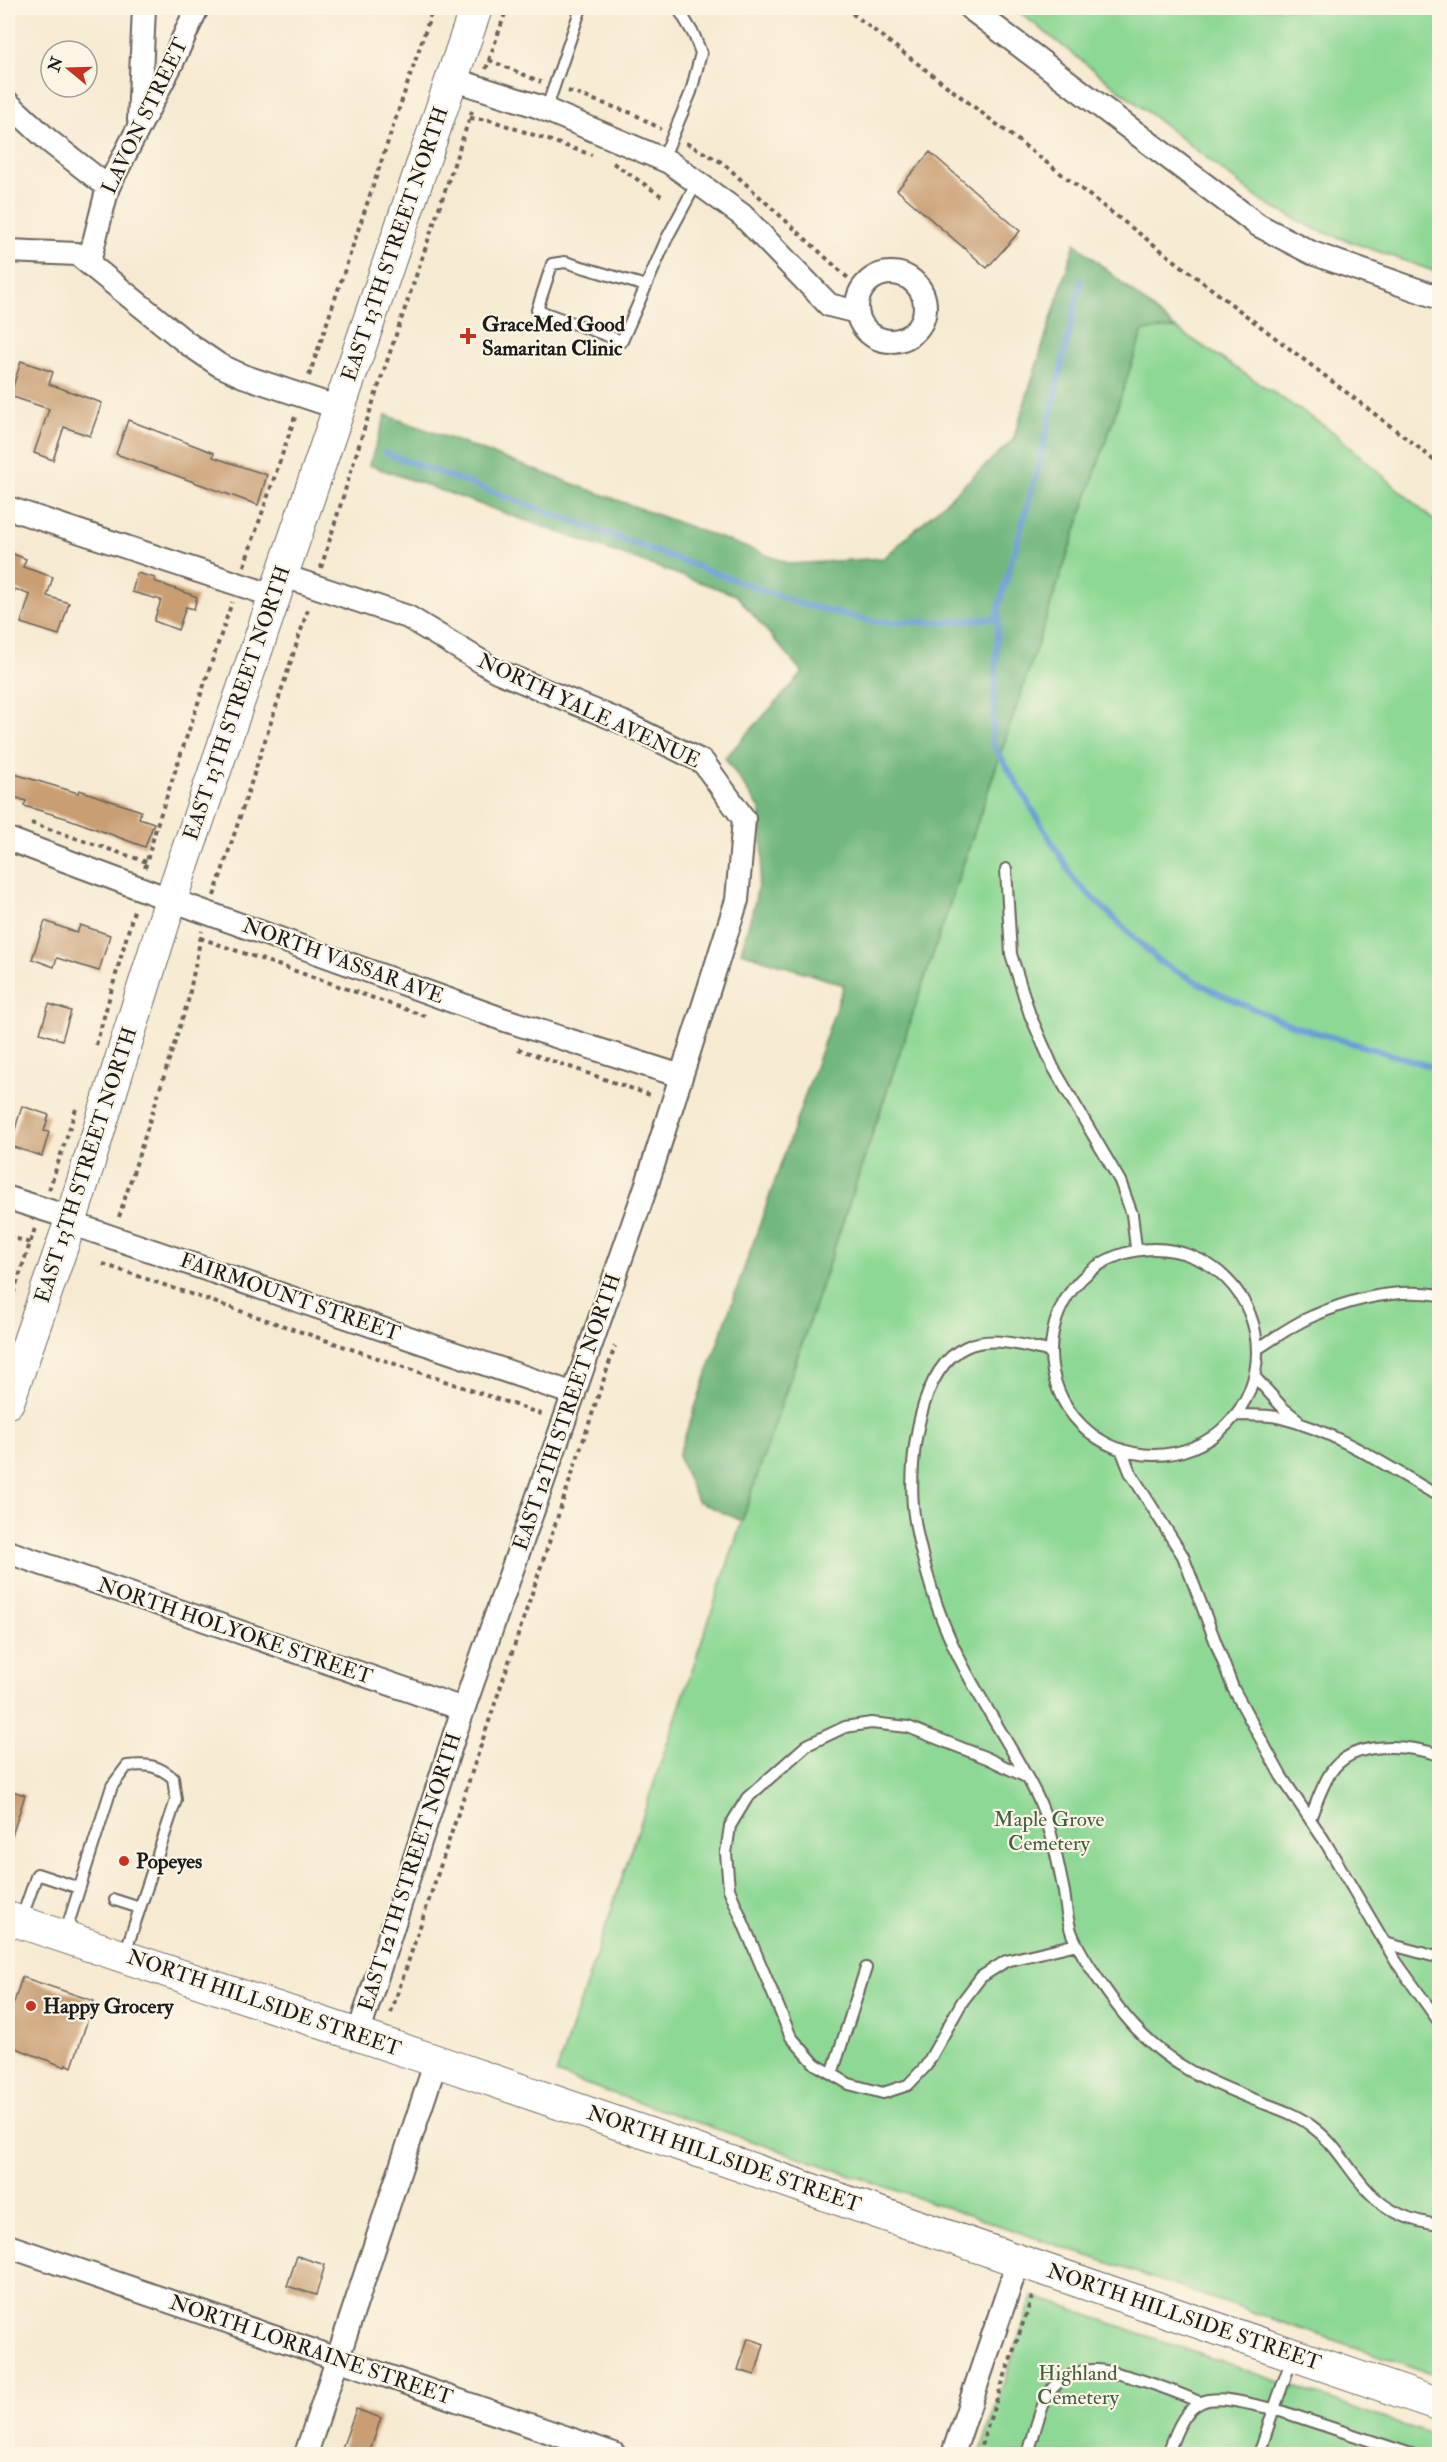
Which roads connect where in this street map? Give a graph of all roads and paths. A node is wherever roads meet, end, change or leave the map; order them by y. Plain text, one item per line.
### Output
1 (144, 8) edge
2 (197, 8) edge
3 (433, 8) edge
4 (476, 8) edge
5 (507, 8) edge
6 (581, 8) edge
7 (678, 8) edge
8 (845, 8) edge
9 (970, 8) edge
10 (466, 83) junction
11 (8, 103) edge
12 (546, 110) junction
13 (470, 118) junction
14 (138, 128) junction
15 (598, 156) dead end
16 (663, 159) junction
17 (608, 160) dead end
18 (697, 182) junction
19 (108, 187) junction
20 (663, 197) dead end
21 (8, 250) edge
22 (89, 262) junction
23 (646, 286) junction
24 (1440, 298) edge
25 (857, 312) dead end
26 (302, 396) junction
27 (339, 408) junction
28 (1440, 465) edge
29 (8, 508) edge
30 (238, 584) junction
31 (278, 585) junction
32 (315, 586) junction
33 (723, 789) joint
34 (8, 815) edge
35 (18, 818) dead end
36 (29, 822) dead end
37 (8, 839) edge
38 (147, 862) junction
39 (1006, 869) dead end
40 (140, 888) junction
41 (171, 899) junction
42 (208, 913) junction
43 (94, 1053) dead end
44 (681, 1076) junction
45 (80, 1098) dead end
46 (8, 1198) edge
47 (56, 1216) junction
48 (118, 1218) dead end
49 (8, 1236) edge
50 (30, 1243) junction
51 (1136, 1248) junction
52 (103, 1264) dead end
53 (1440, 1295) edge
54 (8, 1310) edge
55 (619, 1336) dead end
56 (1257, 1349) junction
57 (1049, 1351) junction
58 (1254, 1376) junction
59 (574, 1394) junction
60 (8, 1397) edge
61 (544, 1415) dead end
62 (1235, 1415) junction
63 (1304, 1425) junction
64 (1121, 1449) junction
65 (1440, 1497) edge
66 (8, 1552) edge
67 (464, 1709) junction
68 (1440, 1755) edge
69 (1026, 1777) junction
70 (1310, 1819) junction
71 (79, 1888) junction
72 (115, 1900) dead end
73 (140, 1908) junction
74 (14, 1920) edge
75 (64, 1936) junction
76 (1385, 1943) junction
77 (1077, 1944) junction
78 (124, 1956) junction
79 (1440, 1958) edge
80 (866, 1968) dead end
81 (391, 2013) dead end
82 (1440, 2023) edge
83 (358, 2035) junction
84 (436, 2061) junction
85 (832, 2074) junction
86 (1440, 2225) edge
87 (8, 2246) edge
88 (1019, 2259) junction
89 (1033, 2294) dead end
90 (1293, 2354) junction
91 (338, 2360) junction
92 (1199, 2403) junction
93 (1440, 2405) edge
94 (1274, 2409) junction
95 (306, 2454) edge
96 (614, 2454) edge
97 (953, 2454) edge
98 (978, 2454) edge
99 (1028, 2454) edge
100 (1168, 2454) edge
101 (1260, 2454) edge
102 (1411, 2454) edge

1 - 14 street
2 - 14 street, LAVON STREET
3 - 26 path
4 - 10 main road, EAST 13TH STREET NORTH
5 - 10 path
6 - 12 lane
7 - 16 lane
8 - 28 path
9 - 24 street
10 - 12 street
10 - 13 path
10 - 27 main road, EAST 13TH STREET NORTH
11 - 19 street
12 - 16 street
13 - 15 path
13 - 32 path
14 - 19 street, LAVON STREET
16 - 18 street
17 - 20 path
18 - 23 lane
18 - 25 street
19 - 22 street, LAVON STREET
21 - 22 street
22 - 26 street
23 - 23 lane
26 - 27 street
26 - 30 path
27 - 31 main road, EAST 13TH STREET NORTH
29 - 30 street, NORTH YALE AVENUE
30 - 31 street, NORTH YALE AVENUE
30 - 38 path
31 - 32 street, NORTH YALE AVENUE
31 - 41 main road, EAST 13TH STREET NORTH
32 - 33 street, NORTH YALE AVENUE
32 - 42 path
33 - 44 street, EAST 12TH STREET NORTH
34 - 35 path
36 - 38 path
37 - 40 street, NORTH VASSAR AVE
38 - 40 path
39 - 51 lane
40 - 41 street, NORTH VASSAR AVE
40 - 43 path
41 - 42 street, NORTH VASSAR AVE
41 - 47 main road, EAST 13TH STREET NORTH
42 - 44 street, NORTH VASSAR AVE
42 - 48 path
44 - 59 street, EAST 12TH STREET NORTH
45 - 47 path
46 - 47 street, FAIRMOUNT STREET
47 - 50 path
47 - 59 street, FAIRMOUNT STREET
47 - 60 main road, EAST 13TH STREET NORTH
49 - 50 path
50 - 54 path
51 - 56 lane
51 - 57 lane
52 - 61 path
53 - 56 lane
55 - 81 path
56 - 58 lane
57 - 64 lane
57 - 69 lane
58 - 62 lane
58 - 63 lane
59 - 67 street, EAST 12TH STREET NORTH
62 - 63 lane
62 - 64 lane
63 - 65 lane
64 - 70 lane
66 - 67 street, NORTH HOLYOKE STREET
67 - 83 street, EAST 12TH STREET NORTH
68 - 70 lane
69 - 77 lane
69 - 85 lane
70 - 76 lane
71 - 73 lane
71 - 74 lane
71 - 75 lane
72 - 73 lane
73 - 78 lane
74 - 75 main road, NORTH HILLSIDE STREET
75 - 78 main road, NORTH HILLSIDE STREET
76 - 79 lane
76 - 82 lane
77 - 85 lane
77 - 86 lane
78 - 83 main road, NORTH HILLSIDE STREET
80 - 85 lane
83 - 84 main road, NORTH HILLSIDE STREET
84 - 88 main road, NORTH HILLSIDE STREET
84 - 91 street
87 - 91 street, NORTH LORRAINE STREET
88 - 90 main road, NORTH HILLSIDE STREET
88 - 97 street
89 - 98 path
90 - 93 main road, NORTH HILLSIDE STREET
90 - 94 lane
91 - 95 street
91 - 96 street, NORTH LORRAINE STREET
92 - 94 lane
92 - 99 lane
92 - 100 lane
94 - 101 lane
94 - 102 lane

